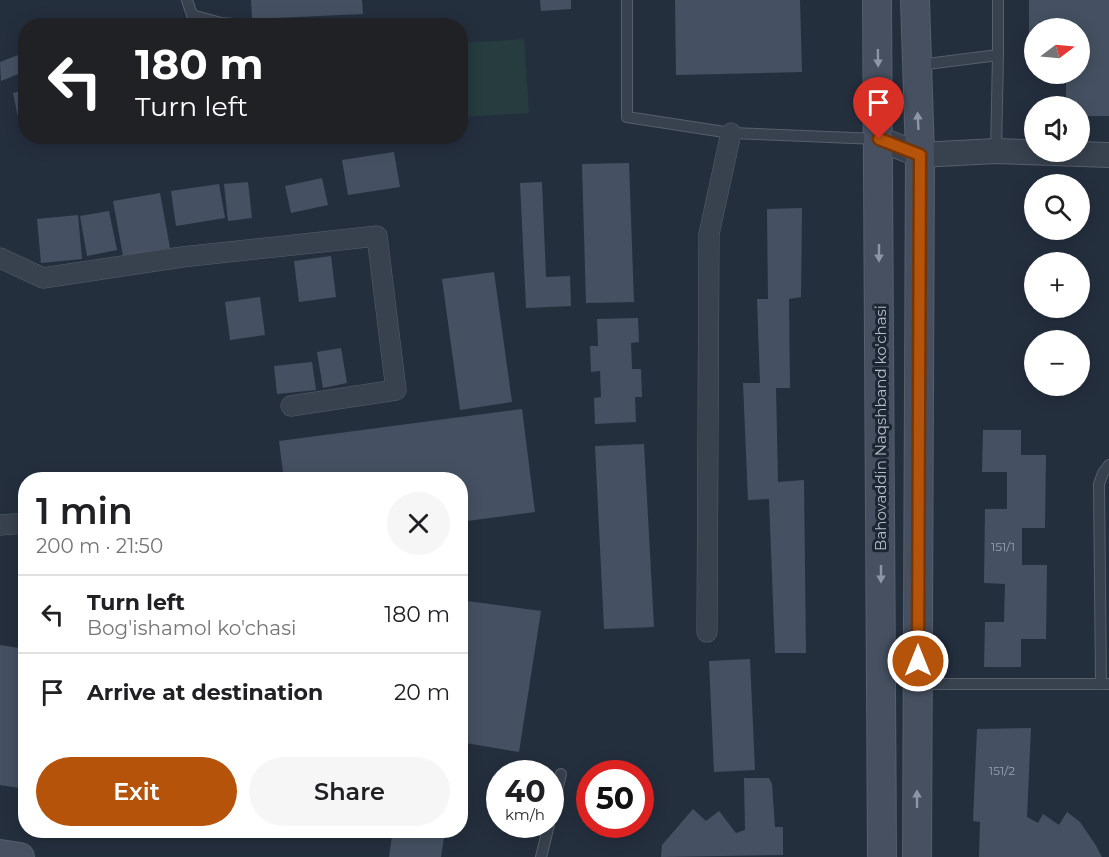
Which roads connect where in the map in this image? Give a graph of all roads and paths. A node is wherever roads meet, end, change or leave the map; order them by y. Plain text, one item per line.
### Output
1 (187, 0) edge
2 (627, 0) edge
3 (877, 0) edge
4 (998, 0) edge
5 (918, 7) edge
6 (203, 18) edge
7 (998, 55) junction
8 (916, 65) junction
9 (730, 133) junction
10 (879, 139) junction
11 (996, 151) junction
12 (920, 155) junction
13 (1109, 155) edge
14 (1, 262) edge
15 (291, 406) dead end
16 (1109, 465) edge
17 (18, 524) edge
18 (0, 525) edge
19 (707, 632) dead end
20 (918, 684) junction
21 (1105, 684) edge
22 (546, 838) edge
23 (0, 854) edge
24 (20, 857) edge
25 (541, 857) edge
26 (882, 857) edge
27 (917, 857) edge

1 - 6 lane
2 - 9 lane
3 -> 10 main road, Bahovaddin Naqshband ko'chasi
4 - 7 lane
5 - 8 main road
7 - 8 lane
7 - 11 lane
12 -> 8 main road
9 - 10 lane
9 - 19 street
10 - 12 street
10 -> 26 main road, Bahovaddin Naqshband ko'chasi
11 - 12 street
11 - 13 street
12 - 20 main road
14 - 15 street
16 - 21 lane
17 - 18 street
20 - 21 lane
27 -> 20 main road
22 - 25 lane
23 - 24 main road

